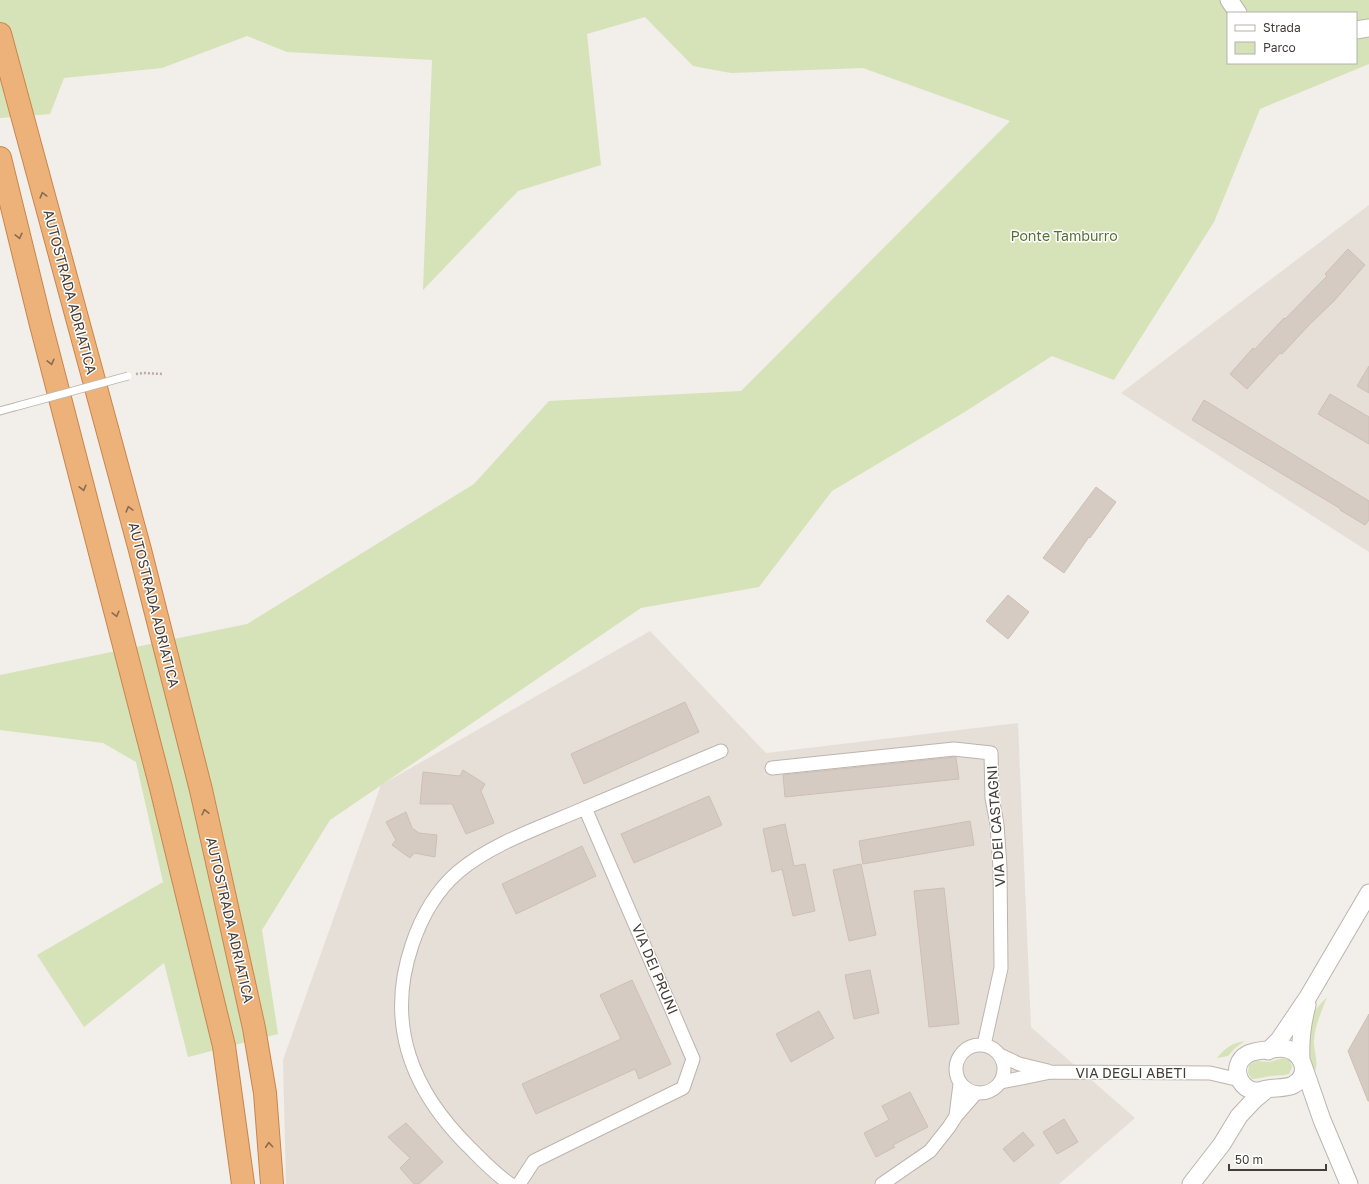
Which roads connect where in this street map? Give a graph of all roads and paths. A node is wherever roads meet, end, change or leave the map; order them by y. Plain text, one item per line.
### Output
1 (1229, 0) edge
2 (1237, 12) edge
3 (1369, 28) edge
4 (1357, 30) edge
5 (0, 34) edge
6 (0, 158) edge
7 (163, 374) dead end
8 (128, 376) joint
9 (0, 411) edge
10 (721, 751) dead end
11 (772, 768) dead end
12 (585, 808) junction
13 (1369, 893) edge
14 (1308, 997) junction
15 (984, 1045) junction
16 (1268, 1051) junction
17 (1000, 1055) junction
18 (1239, 1062) junction
19 (1302, 1062) junction
20 (1052, 1072) junction
21 (1210, 1073) junction
22 (1001, 1082) junction
23 (1241, 1083) junction
24 (960, 1084) junction
25 (1285, 1088) junction
26 (1267, 1089) junction
27 (976, 1093) junction
28 (956, 1116) junction
29 (1239, 1116) junction
30 (1322, 1120) junction
31 (242, 1184) edge
32 (272, 1184) edge
33 (510, 1184) edge
34 (519, 1184) edge
35 (882, 1184) edge
36 (1191, 1184) edge
37 (1349, 1184) edge

1 - 2 street
3 - 4 street
32 -> 5 highway, AUTOSTRADA ADRIATICA
6 -> 31 highway
7 - 8 path
8 - 9 lane, bridge
10 - 12 street
11 - 15 street, VIA DEI CASTAGNI
12 - 33 street
12 - 34 street, VIA DEI PRUNI
13 - 14 street
14 - 16 street
14 - 19 street
15 - 17 street, VIA DEGLI ABETI
15 - 24 street
16 - 18 street
16 - 19 street
17 - 20 street, VIA DEGLI ABETI
17 - 22 street
18 - 21 street, VIA DEGLI ABETI
18 - 23 street
19 - 25 street
19 - 30 street
20 - 21 street, VIA DEGLI ABETI
20 - 22 street, VIA DEGLI ABETI
21 - 23 street, VIA DEGLI ABETI
22 - 27 street, VIA DEGLI ABETI
23 - 26 street
23 - 29 street
24 - 27 street
24 - 28 street
25 - 26 street
25 - 30 street
26 - 29 street
27 - 28 street
28 - 35 street
29 - 36 street
30 - 37 street

